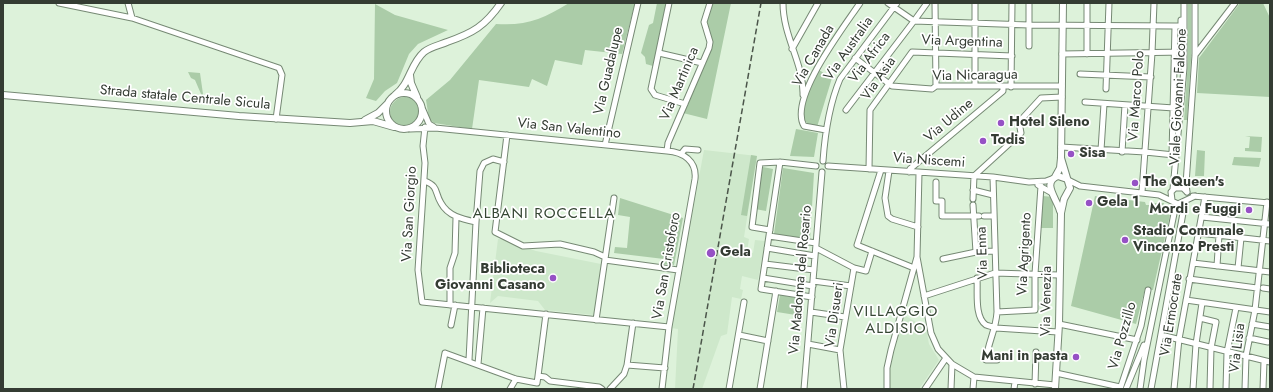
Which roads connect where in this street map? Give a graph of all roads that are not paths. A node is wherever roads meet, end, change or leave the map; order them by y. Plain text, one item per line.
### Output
1 (59, 3) edge
2 (128, 3) edge
3 (501, 3) edge
4 (638, 3) edge
5 (670, 3) edge
6 (710, 3) edge
7 (783, 3) edge
8 (818, 3) edge
9 (860, 3) edge
10 (888, 3) edge
11 (927, 3) edge
12 (936, 3) edge
13 (975, 3) edge
14 (1012, 3) edge
15 (1029, 3) edge
16 (1063, 3) edge
17 (1087, 3) edge
18 (1108, 3) edge
19 (1154, 3) edge
20 (1182, 3) edge
21 (1195, 3) edge
22 (1235, 3) edge
23 (896, 5) edge
24 (132, 18) junction
25 (914, 21) junction
26 (936, 23) junction
27 (975, 24) junction
28 (1012, 24) junction
29 (1062, 24) junction
30 (1029, 25) junction
31 (1087, 25) junction
32 (1108, 25) junction
33 (1153, 25) junction
34 (1175, 26) junction
35 (1029, 46) dead end
36 (792, 49) junction
37 (912, 52) joint
38 (1184, 52) junction
39 (659, 53) junction
40 (936, 53) junction
41 (1152, 53) junction
42 (1174, 53) junction
43 (1062, 54) junction
44 (1087, 54) junction
45 (1107, 54) junction
46 (974, 55) junction
47 (1195, 55) junction
48 (1012, 56) junction
49 (855, 58) junction
50 (702, 63) junction
51 (874, 72) junction
52 (1080, 74) dead end
53 (410, 75) junction
54 (1107, 75) junction
55 (1151, 77) junction
56 (890, 84) junction
57 (975, 85) junction
58 (936, 86) junction
59 (1062, 86) junction
60 (1003, 87) junction
61 (1011, 87) junction
62 (1106, 89) dead end
63 (3, 95) edge
64 (395, 95) junction
65 (1062, 97) junction
66 (417, 98) junction
67 (803, 98) junction
68 (1085, 102) dead end
69 (388, 103) junction
70 (685, 104) junction
71 (1104, 104) junction
72 (1125, 106) junction
73 (1149, 106) junction
74 (1174, 108) junction
75 (423, 110) junction
76 (846, 110) dead end
77 (276, 118) junction
78 (364, 120) junction
79 (394, 127) junction
80 (425, 127) junction
81 (410, 128) junction
82 (435, 128) junction
83 (826, 130) junction
84 (507, 135) junction
85 (605, 145) junction
86 (1061, 147) junction
87 (698, 150) dead end
88 (1101, 150) junction
89 (667, 151) junction
90 (1122, 152) junction
91 (1145, 152) junction
92 (681, 154) junction
93 (1175, 156) junction
94 (1061, 158) junction
95 (823, 161) junction
96 (504, 162) junction
97 (780, 162) junction
98 (816, 166) junction
99 (828, 166) junction
100 (869, 170) junction
101 (881, 170) junction
102 (890, 171) junction
103 (822, 172) junction
104 (909, 172) junction
105 (919, 173) junction
106 (974, 176) junction
107 (993, 177) junction
108 (1054, 178) junction
109 (1067, 180) junction
110 (424, 181) junction
111 (936, 182) dead end
112 (1030, 182) junction
113 (1041, 186) junction
114 (1080, 186) junction
115 (973, 190) junction
116 (1173, 190) junction
117 (1142, 192) junction
118 (1052, 193) junction
119 (1067, 193) junction
120 (993, 195) junction
121 (1159, 195) junction
122 (1187, 197) junction
123 (1205, 197) junction
124 (614, 198) dead end
125 (972, 199) dead end
126 (1172, 200) junction
127 (1268, 203) edge
128 (1176, 204) junction
129 (973, 205) dead end
130 (1060, 213) junction
131 (979, 216) junction
132 (994, 216) junction
133 (1202, 217) junction
134 (456, 218) junction
135 (476, 222) junction
136 (1267, 224) edge
137 (918, 227) junction
138 (770, 230) junction
139 (1199, 233) junction
140 (1219, 235) junction
141 (769, 236) junction
142 (1241, 238) junction
143 (1263, 240) junction
144 (1270, 241) edge
145 (816, 246) junction
146 (767, 248) junction
147 (872, 251) junction
148 (994, 251) junction
149 (976, 252) junction
150 (815, 256) junction
151 (917, 257) junction
152 (605, 259) junction
153 (943, 259) dead end
154 (1192, 263) junction
155 (765, 264) junction
156 (1217, 266) junction
157 (854, 268) junction
158 (914, 268) junction
159 (1238, 268) junction
160 (678, 270) junction
161 (814, 270) junction
162 (1259, 271) junction
163 (1270, 272) edge
164 (995, 273) junction
165 (1035, 274) junction
166 (1059, 275) junction
167 (763, 278) junction
168 (977, 278) junction
169 (1189, 279) junction
170 (813, 284) junction
171 (851, 286) junction
172 (1260, 288) junction
173 (1270, 289) edge
174 (1148, 290) dead end
175 (776, 291) junction
176 (924, 296) junction
177 (812, 297) junction
178 (1186, 300) junction
179 (744, 302) dead end
180 (1202, 303) junction
181 (452, 305) junction
182 (472, 307) junction
183 (483, 308) junction
184 (1236, 308) junction
185 (1255, 310) junction
186 (811, 312) junction
187 (997, 312) junction
188 (1270, 312) edge
189 (546, 314) junction
190 (845, 317) junction
191 (1200, 318) junction
192 (596, 320) junction
193 (633, 324) junction
194 (1059, 324) junction
195 (1252, 324) junction
196 (451, 325) dead end
197 (669, 327) junction
198 (1151, 327) junction
199 (1270, 327) edge
200 (996, 328) junction
201 (1058, 332) junction
202 (739, 335) junction
203 (1161, 335) junction
204 (1249, 338) junction
205 (1179, 339) junction
206 (1137, 340) junction
207 (768, 341) junction
208 (1268, 342) dead end
209 (808, 344) junction
210 (1196, 344) junction
211 (1211, 348) junction
212 (840, 350) junction
213 (1036, 352) dead end
214 (1227, 352) junction
215 (1246, 356) junction
216 (946, 358) junction
217 (468, 360) junction
218 (998, 360) dead end
219 (1264, 361) junction
220 (1270, 362) edge
221 (478, 364) junction
222 (952, 364) junction
223 (627, 365) junction
224 (665, 368) junction
225 (1056, 373) junction
226 (538, 376) junction
227 (974, 377) junction
228 (516, 379) junction
229 (1015, 382) junction
230 (1035, 384) junction
231 (1055, 387) edge
232 (1122, 388) edge
233 (438, 389) edge
234 (510, 389) edge
235 (602, 389) edge
236 (610, 389) edge
237 (662, 389) edge
238 (729, 389) edge
239 (760, 389) edge
240 (804, 389) edge
241 (844, 389) edge
242 (886, 389) edge
243 (925, 389) edge
244 (951, 389) edge
245 (973, 389) edge
246 (1014, 389) edge
247 (1140, 389) edge
248 (1152, 389) edge
249 (1174, 389) edge
250 (1193, 389) edge
251 (1210, 389) edge
252 (1226, 389) edge
253 (1245, 389) edge
254 (1263, 389) edge

1 - 24 street
2 - 24 street
3 - 53 main road
4 - 85 street, Via Guadalupe
5 - 39 street
6 - 50 street, Via Martinica
7 - 36 street
8 - 36 street
9 - 67 street, Via Canada
10 - 23 street
11 - 25 street, Via Africa
12 - 26 street
13 - 27 street
14 - 28 street
15 - 30 street
16 - 29 main road
17 - 31 street
18 - 32 street
19 - 33 street, Via Marco Polo
20 - 34 street
20 - 38 street, Viale Giovanni Falcone
21 - 47 street, Viale Giovanni Falcone
22 - 47 street
23 - 25 street
23 - 49 street, Via Australia
24 - 77 street
25 - 26 street
25 - 51 street, Via Africa
26 - 27 street
26 - 40 street
27 - 28 street
27 - 46 street
28 - 30 street
28 - 48 street
29 - 30 street
29 - 31 street
29 - 43 main road
30 - 35 street
31 - 32 street
31 - 44 street
32 - 33 street
32 - 45 street
33 - 34 street
33 - 41 street, Via Marco Polo
34 - 42 street
36 - 67 street
37 - 40 street, Via Argentina
37 - 56 street, Via Asia
38 - 42 street
38 - 93 street, Viale Giovanni Falcone
39 - 50 street
39 - 70 street
40 - 46 street, Via Argentina
40 - 58 street
41 - 42 street
41 - 45 street
41 - 55 street, Via Marco Polo
42 - 74 street
43 - 44 street
43 - 59 main road
44 - 45 street
45 - 54 street
46 - 48 street, Via Argentina
46 - 57 street
47 - 122 street, Viale Giovanni Falcone
48 - 61 street
49 - 51 street
49 - 83 street, Via Australia
50 - 70 street, Via Martinica
51 - 56 street
51 - 76 street, Via Africa
52 - 54 street
53 - 64 main road
53 - 66 main road
54 - 55 street
54 - 62 street
55 - 73 street, Via Marco Polo
56 - 58 street, Via Nicaragua
56 - 100 street, Via Asia
57 - 58 street, Via Nicaragua
57 - 60 street, Via Nicaragua
59 - 61 street, Via Nicaragua
59 - 65 main road
60 - 61 street, Via Nicaragua
60 - 104 street, Via Udine
63 - 77 main road, Strada statale Centrale Sicula
64 - 66 main road
64 - 69 main road
65 - 86 main road
65 - 106 street
66 - 75 main road
67 - 83 street, Via Canada
68 - 71 street
69 - 78 main road, Strada statale Centrale Sicula
69 - 79 main road
70 - 89 street, Via Martinica
71 - 72 street
71 - 88 street
72 - 73 street
72 - 90 street
73 - 74 street
73 - 91 street, Via Marco Polo
74 - 93 street
75 - 81 main road
75 - 82 street
77 - 78 main road, Strada statale Centrale Sicula
78 - 79 main road, Strada statale Centrale Sicula
79 - 81 main road
80 - 81 street, Via San Valentino
80 - 82 street, Via San Valentino
80 - 110 street, Via San Giorgio
82 - 84 street, Via San Valentino
83 - 95 street, Via Australia
84 - 85 street, Via San Valentino
84 - 96 street
85 - 89 street, Via San Valentino
86 - 88 street
86 - 94 main road
87 - 92 street, Via San Valentino
88 - 90 street
89 - 92 street, Via San Valentino
90 - 91 street
91 - 93 street
91 - 117 street, Via Marco Polo
92 - 160 street, Via San Cristoforo
93 - 116 street, Viale Giovanni Falcone
94 - 108 main road
94 - 109 main road
95 - 98 street
95 - 99 street
96 - 135 street
96 - 152 street
97 - 98 street
97 - 138 street
97 - 138 street
98 - 103 street
99 - 100 street, Via Niscemi
99 - 103 street
100 - 101 street, Via Niscemi
101 - 102 street, Via Niscemi
101 - 147 street
102 - 104 street, Via Niscemi
102 - 137 street
103 - 145 street, Via Madonna del Rosario
104 - 105 street, Via Niscemi
105 - 106 street, Via Niscemi
105 - 137 street
106 - 107 street, Via Niscemi
106 - 115 street
107 - 112 street, Via Niscemi
107 - 120 street, Via Enna
108 - 109 main road
108 - 112 street
108 - 118 main road
109 - 114 street
109 - 119 main road
110 - 134 street
110 - 181 street, Via San Giorgio
111 - 131 street
112 - 113 street
113 - 118 street
113 - 165 street, Via Agrigento
114 - 117 street
114 - 119 street
115 - 120 street
115 - 125 street
116 - 121 street
116 - 122 street
116 - 126 street, Viale Giovanni Falcone
117 - 121 street
118 - 119 main road
118 - 130 main road
119 - 130 main road
120 - 132 street, Via Enna
121 - 126 street
122 - 123 street
122 - 128 street
122 - 203 street, Viale Giovanni Falcone
123 - 127 street
123 - 133 street, Via Ermocrate
124 - 152 street
126 - 128 street
127 - 136 street, Via Lisia
128 - 198 street
129 - 131 street
130 - 166 main road, Via Venezia
131 - 132 street
131 - 149 street
132 - 148 street, Via Enna
133 - 136 street
133 - 139 street, Via Ermocrate
134 - 135 street
134 - 181 street
135 - 182 street
136 - 143 street, Via Lisia
137 - 151 street
138 - 141 street
139 - 140 street
139 - 154 street, Via Ermocrate
140 - 142 street
140 - 156 street
141 - 145 street
141 - 146 street
142 - 143 street
142 - 159 street
143 - 144 street
143 - 162 street, Via Lisia
145 - 150 street, Via Madonna del Rosario
145 - 157 street
146 - 150 street
146 - 155 street
147 - 157 street
147 - 158 street
148 - 149 street
148 - 164 street, Via Enna
149 - 153 street
150 - 161 street, Via Madonna del Rosario
151 - 158 street
151 - 176 street
152 - 160 street
152 - 192 street
154 - 156 street
154 - 169 street, Via Ermocrate
155 - 161 street
155 - 167 street
156 - 159 street
157 - 171 street, Via Disueri
158 - 242 street
159 - 162 street
160 - 197 street, Via San Cristoforo
161 - 170 street, Via Madonna del Rosario
162 - 163 street
162 - 172 street, Via Lisia
164 - 165 street
164 - 168 street
164 - 187 street, Via Enna
165 - 166 street
165 - 187 street, Via Agrigento
166 - 194 main road, Via Venezia
167 - 170 street
167 - 175 street
168 - 176 street
168 - 200 street
169 - 172 street
169 - 178 street, Via Ermocrate
170 - 171 street
170 - 177 street, Via Madonna del Rosario
171 - 190 street, Via Disueri
172 - 173 street
172 - 185 street, Via Lisia
174 - 206 street, Via Pozzillo
175 - 177 street
175 - 207 street
176 - 216 street
177 - 186 street, Via Madonna del Rosario
178 - 180 street
178 - 205 street, Via Ermocrate
179 - 202 street
180 - 184 street
180 - 191 street
181 - 182 street
181 - 196 street
182 - 183 street
182 - 217 street
183 - 189 street
183 - 221 street
184 - 185 street
184 - 214 street
185 - 188 street
185 - 195 street, Via Lisia
186 - 190 street
186 - 209 street, Via Madonna del Rosario
187 - 200 street, Via Enna
189 - 192 street
189 - 226 street
190 - 212 street, Via Disueri
191 - 210 street
191 - 211 street
192 - 193 street
193 - 197 street
193 - 223 street
194 - 201 main road, Via Venezia
194 - 206 street
195 - 199 street
195 - 204 street, Via Lisia
197 - 224 street, Via San Cristoforo
198 - 232 street, Via Pozzillo
198 - 247 street
200 - 201 street
200 - 218 street
201 - 225 main road, Via Venezia
202 - 207 street
202 - 238 street
203 - 205 street
203 - 248 street, Viale Giovanni Falcone
204 - 208 street
204 - 215 street, Via Lisia
205 - 210 street
205 - 249 street, Via Ermocrate
206 - 232 street, Via Pozzillo
207 - 239 street
209 - 212 street
209 - 240 street, Via Madonna del Rosario
210 - 211 street
210 - 250 street
211 - 214 street
211 - 251 street
212 - 241 street, Via Disueri
213 - 230 street
214 - 215 street
214 - 252 street
215 - 219 street
215 - 253 street, Via Lisia
216 - 222 street
216 - 243 street
217 - 221 street
217 - 233 street
219 - 220 street
219 - 254 street
221 - 228 street
222 - 227 street
222 - 244 street
223 - 224 street
223 - 236 street
224 - 237 street, Via San Cristoforo
225 - 231 main road, Via Venezia
225 - 232 street
226 - 228 street
226 - 235 street
227 - 229 street
227 - 245 street
228 - 234 street
229 - 230 street
229 - 246 street
230 - 231 street

